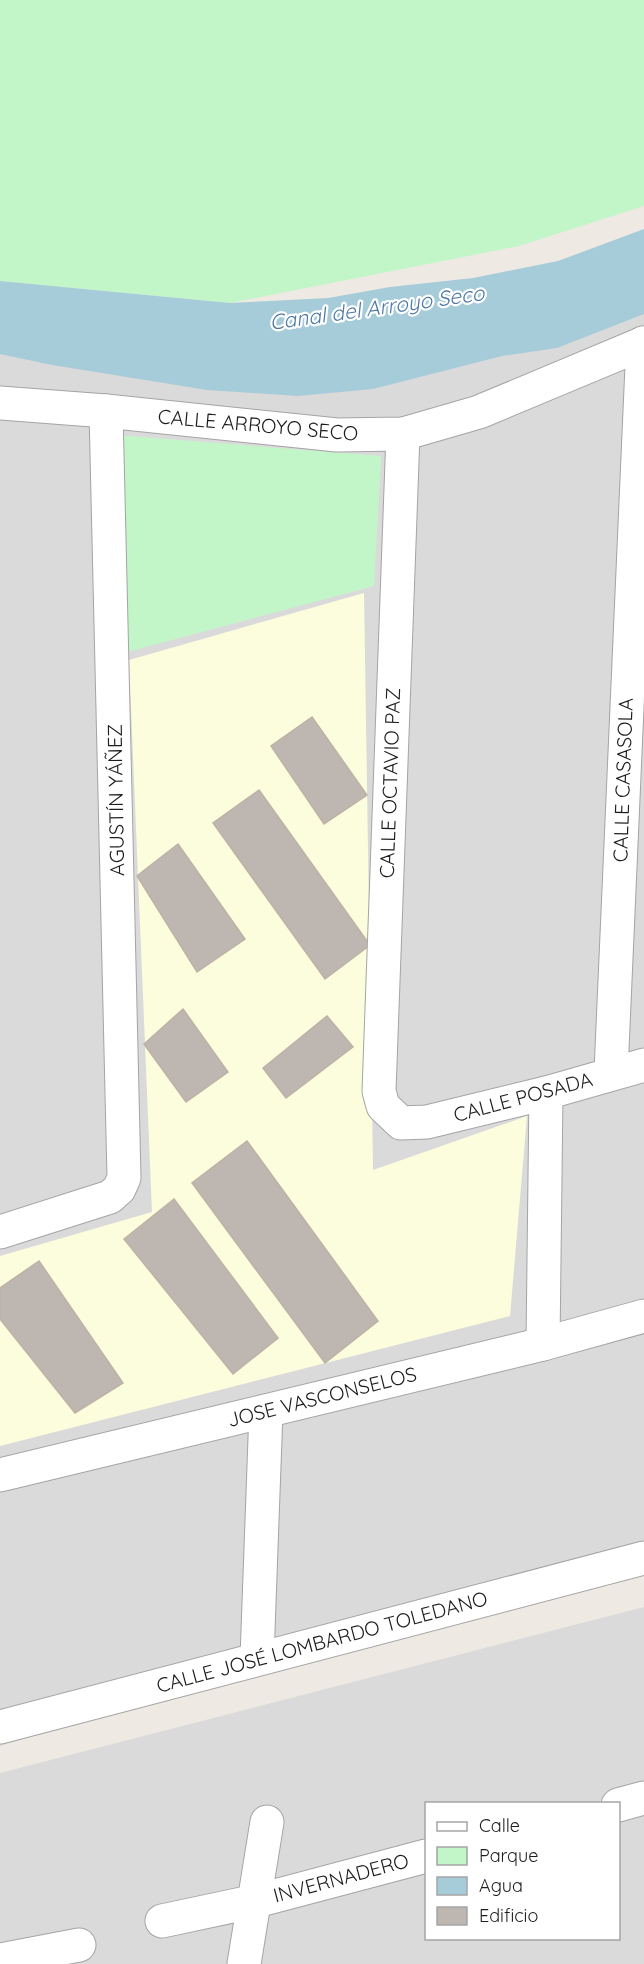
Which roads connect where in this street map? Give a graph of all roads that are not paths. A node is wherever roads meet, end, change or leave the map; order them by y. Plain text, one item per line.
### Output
1 (644, 343) edge
2 (0, 403) edge
3 (106, 411) junction
4 (404, 434) junction
5 (644, 1065) edge
6 (611, 1072) junction
7 (546, 1093) junction
8 (401, 1123) joint
9 (0, 1232) edge
10 (644, 1316) edge
11 (543, 1344) junction
12 (266, 1411) junction
13 (0, 1475) edge
14 (644, 1558) edge
15 (257, 1658) junction
16 (0, 1727) edge
17 (644, 1798) edge
18 (620, 1804) edge
19 (267, 1822) dead end
20 (425, 1856) edge
21 (256, 1901) junction
22 (162, 1921) dead end
23 (79, 1945) dead end
24 (0, 1960) edge
25 (244, 1964) edge

1 - 4 street, CALLE ARROYO SECO
1 - 6 street, CALLE CASASOLA
2 - 3 street, CALLE ARROYO SECO
3 - 4 street, CALLE ARROYO SECO
3 - 9 street, AGUSTÍN YÁÑEZ
4 - 8 street, CALLE OCTAVIO PAZ
5 - 6 street, CALLE POSADA
6 - 7 street, CALLE POSADA
7 - 8 street, CALLE POSADA
7 - 11 street
10 - 11 street, JOSE VASCONSELOS
11 - 12 street, JOSE VASCONSELOS
12 - 13 street, JOSE VASCONSELOS
12 - 15 street
14 - 15 street, CALLE JOSÉ LOMBARDO TOLEDANO
15 - 16 street, CALLE JOSÉ LOMBARDO TOLEDANO
17 - 18 street
19 - 21 street
20 - 21 street, INVERNADERO
21 - 22 street, INVERNADERO
21 - 25 street
23 - 24 street

